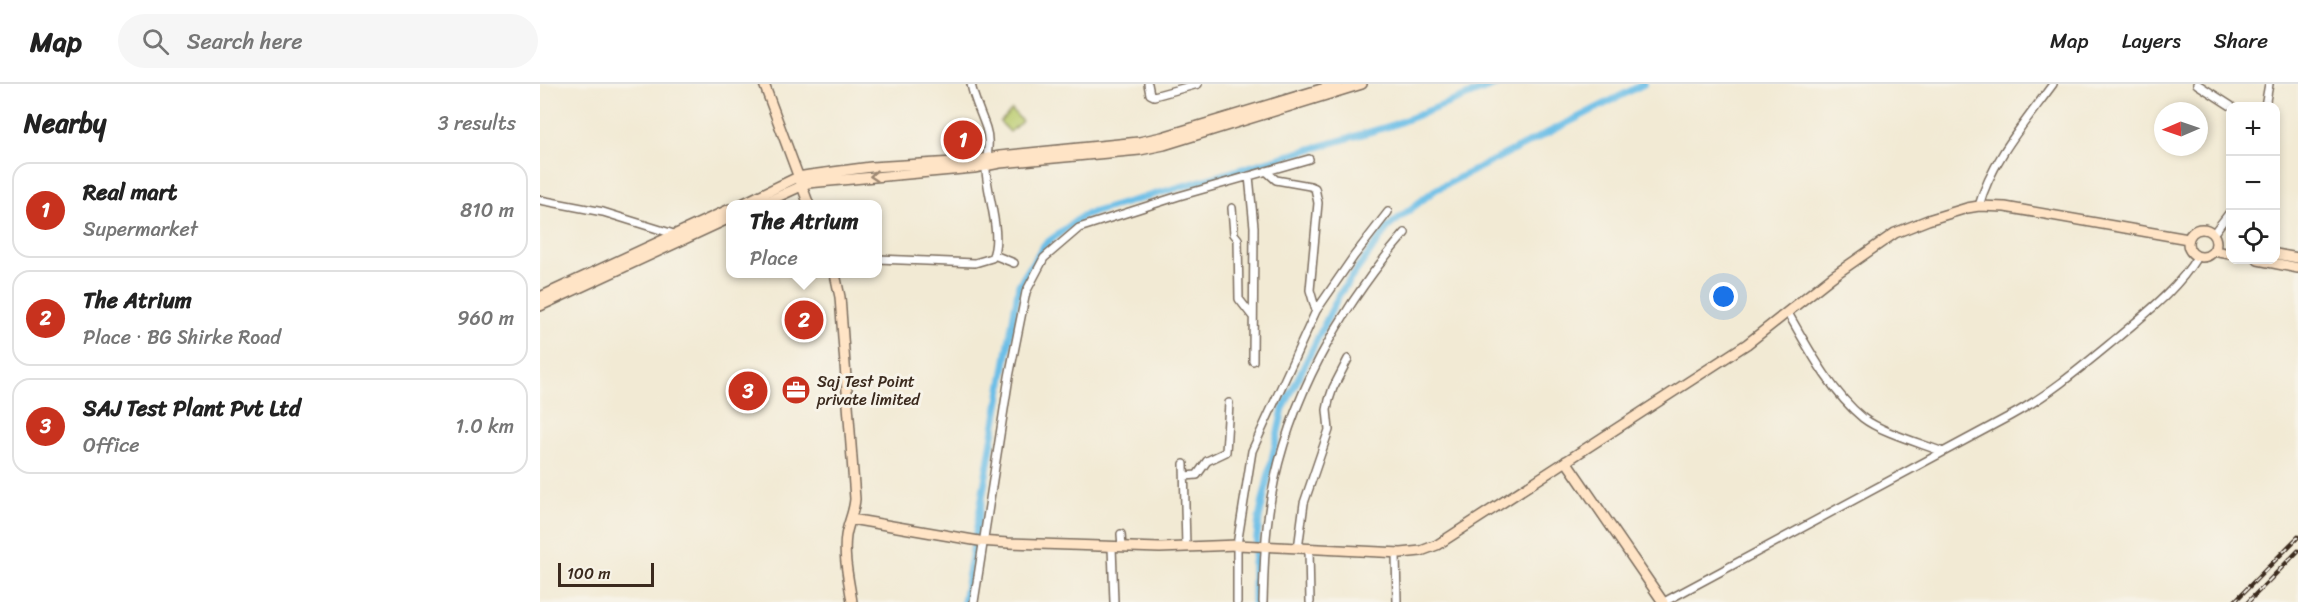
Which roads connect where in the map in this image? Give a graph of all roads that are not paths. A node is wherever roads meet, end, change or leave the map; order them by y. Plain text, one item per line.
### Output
1 (764, 84) edge
2 (971, 84) edge
3 (1148, 84) edge
4 (1198, 84) edge
5 (1362, 84) edge
6 (2053, 84) edge
7 (2197, 84) edge
8 (2269, 84) edge
9 (1332, 87) edge
10 (1314, 91) edge
11 (2226, 102) edge
12 (2266, 102) edge
13 (1309, 159) dead end
14 (987, 163) junction
15 (1266, 171) junction
16 (1249, 176) junction
17 (800, 182) junction
18 (540, 200) edge
19 (751, 200) edge
20 (767, 200) edge
21 (807, 200) edge
22 (1979, 206) junction
23 (1232, 208) dead end
24 (726, 211) edge
25 (1388, 212) dead end
26 (2226, 217) edge
27 (726, 220) edge
28 (1406, 233) dead end
29 (2213, 234) junction
30 (679, 238) junction
31 (2188, 239) junction
32 (2214, 252) junction
33 (2226, 254) edge
34 (993, 255) junction
35 (2280, 255) edge
36 (2197, 257) junction
37 (2298, 258) edge
38 (882, 259) edge
39 (1014, 263) dead end
40 (2278, 264) edge
41 (2298, 268) edge
42 (837, 278) edge
43 (586, 280) junction
44 (540, 297) edge
45 (540, 306) edge
46 (1316, 311) junction
47 (1788, 313) junction
48 (1254, 320) junction
49 (1348, 359) dead end
50 (1253, 362) dead end
51 (1229, 403) dead end
52 (1943, 452) junction
53 (1566, 461) junction
54 (1184, 464) dead end
55 (1185, 476) junction
56 (851, 519) junction
57 (1121, 534) dead end
58 (982, 541) junction
59 (1240, 546) junction
60 (1117, 547) junction
61 (1186, 547) junction
62 (1262, 548) junction
63 (1298, 549) junction
64 (1309, 549) junction
65 (1396, 553) junction
66 (852, 602) edge
67 (974, 602) edge
68 (1114, 602) edge
69 (1237, 602) edge
70 (1263, 602) edge
71 (1310, 602) edge
72 (1397, 602) edge
73 (1663, 602) edge

1 - 17 street
2 - 14 street
3 - 4 street
5 - 9 street
6 - 22 street
7 - 11 street
8 - 12 street
9 - 10 street
10 - 14 street
13 - 15 street
14 - 17 street
14 - 34 street
15 - 16 street
15 - 46 street
16 - 48 street
16 - 58 street
17 - 19 street
17 - 20 street
17 - 21 street
18 - 30 street
22 - 31 street
22 - 47 street
23 - 48 street
24 - 30 street
25 - 46 street
26 - 29 street
27 - 30 street
28 - 62 street
29 - 31 street
29 - 32 street
30 - 43 street
31 - 36 street
32 - 33 street
32 - 36 street
34 - 38 street
34 - 39 street
35 - 37 street
36 - 52 street
40 - 41 street
42 - 56 street
43 - 44 street
43 - 45 street
46 - 59 street
47 - 52 street
47 - 53 street
48 - 50 street
49 - 63 street
51 - 55 street
52 - 73 street
53 - 65 street
53 - 73 street
54 - 55 street
55 - 61 street
56 - 58 street
56 - 66 street
57 - 60 street
58 - 60 street
58 - 67 street
59 - 61 street
59 - 62 street
59 - 69 street
60 - 61 street
60 - 68 street
62 - 63 street
62 - 70 street
63 - 64 street
64 - 65 street
64 - 71 street
65 - 72 street

